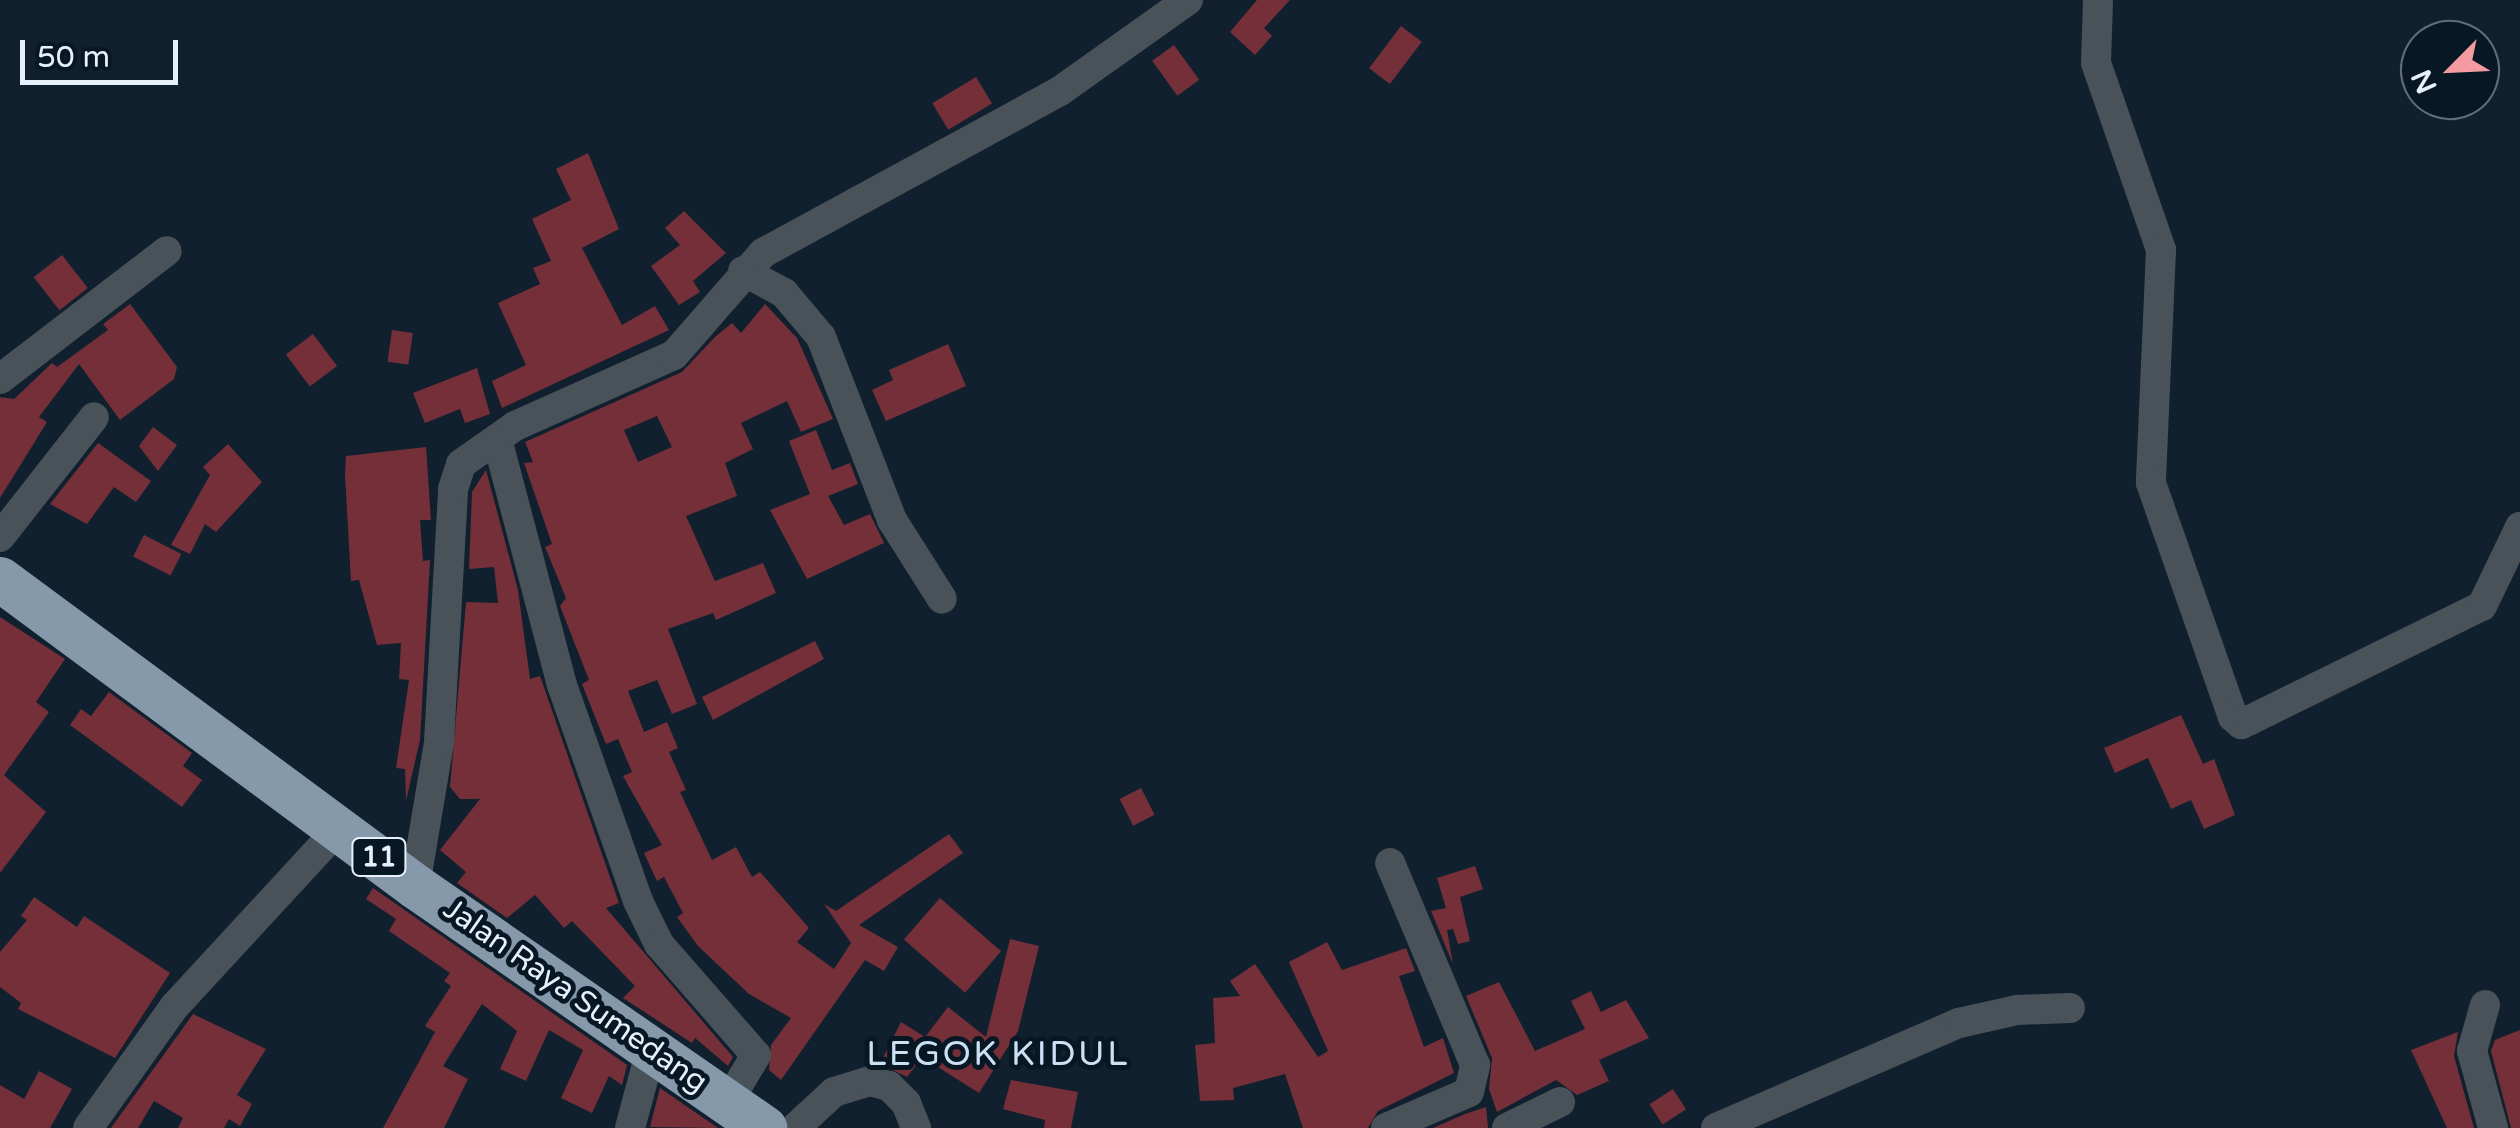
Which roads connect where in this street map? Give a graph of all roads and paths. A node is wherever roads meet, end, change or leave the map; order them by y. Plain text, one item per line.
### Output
1 (1188, 0) edge
2 (2098, 0) edge
3 (167, 252) dead end
4 (743, 271) junction
5 (0, 379) edge
6 (94, 417) dead end
7 (497, 439) junction
8 (2520, 527) edge
9 (0, 537) edge
10 (0, 579) edge
11 (942, 599) dead end
12 (341, 826) junction
13 (1390, 863) dead end
14 (416, 886) junction
15 (2485, 1005) dead end
16 (2070, 1008) dead end
17 (652, 1046) junction
18 (1560, 1102) dead end
19 (746, 1115) edge
20 (88, 1128) edge
21 (630, 1128) edge
22 (795, 1128) edge
23 (916, 1128) edge
24 (1386, 1128) edge
25 (1507, 1128) edge
26 (1716, 1128) edge
27 (2493, 1128) edge

1 - 4 street
2 - 8 street
3 - 5 street
4 - 7 street
4 - 11 street
6 - 9 street
7 - 14 street
7 - 19 street
10 - 12 highway, Jalan Raya Sumedang / 11
12 - 14 highway, Jalan Raya Sumedang / 11
12 - 20 street
13 - 24 street
14 - 17 highway, Jalan Raya Sumedang / 11
15 - 27 street
16 - 26 street
17 - 19 highway, Jalan Raya Sumedang / 11
17 - 21 street
18 - 25 street
22 - 23 street

